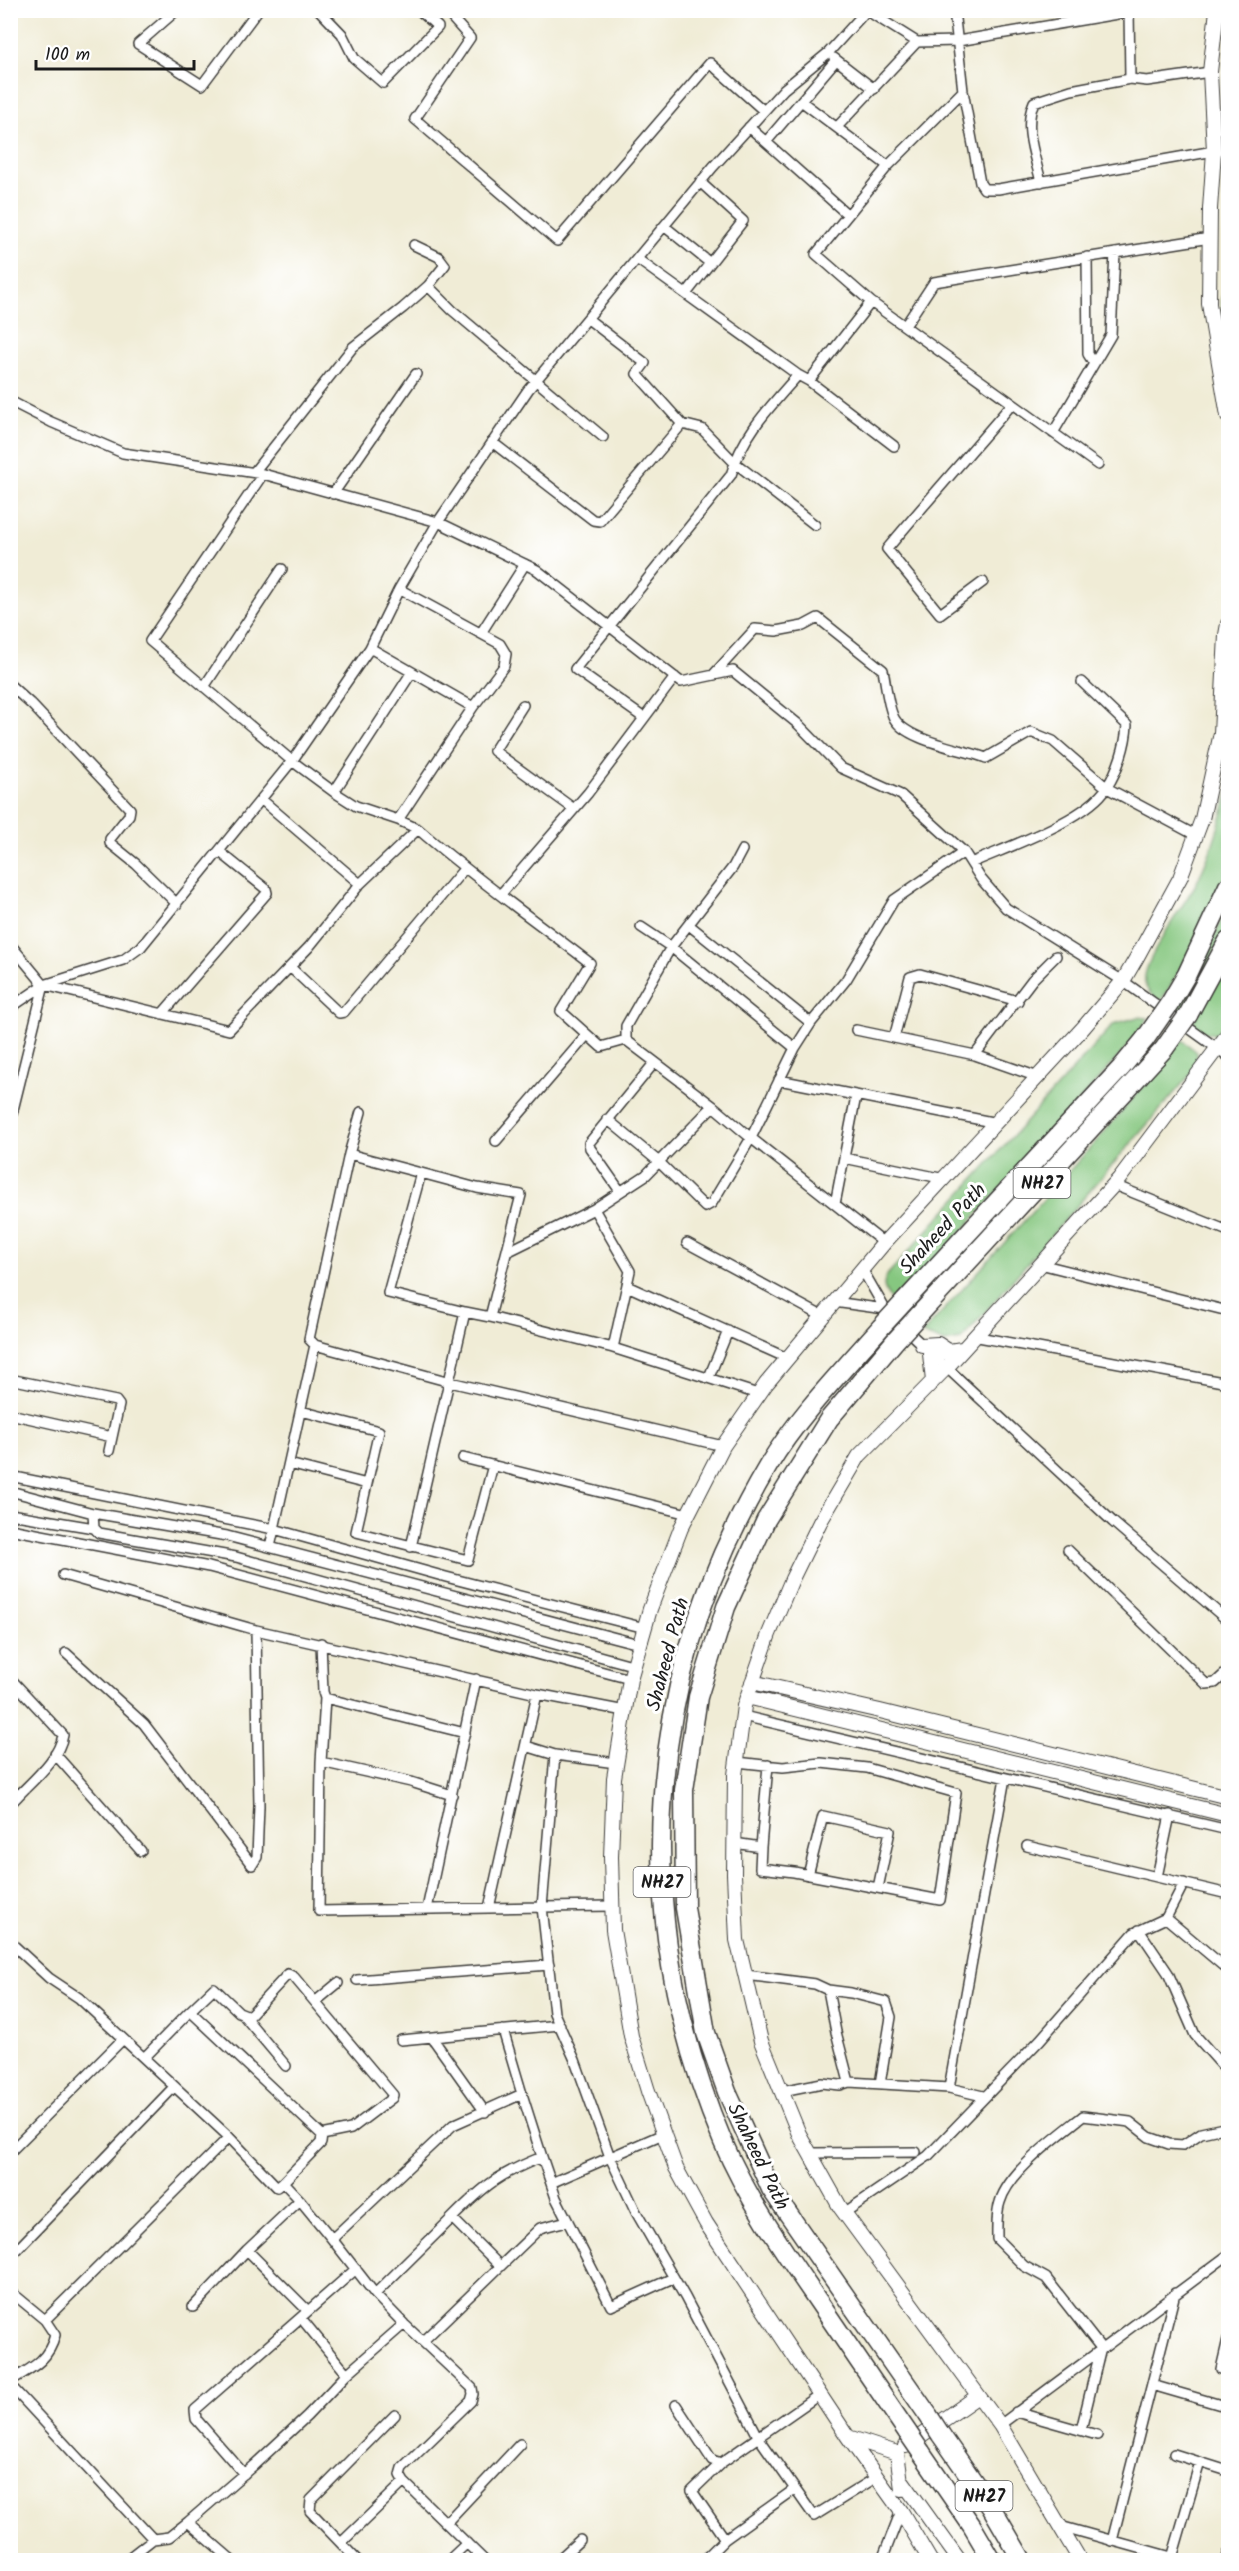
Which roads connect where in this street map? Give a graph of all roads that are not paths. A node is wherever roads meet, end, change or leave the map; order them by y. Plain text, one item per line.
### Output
1 (177, 10) edge
2 (258, 10) edge
3 (319, 10) edge
4 (419, 10) edge
5 (445, 10) edge
6 (954, 10) edge
7 (1217, 10) edge
8 (866, 11) edge
9 (1129, 11) edge
10 (958, 41) junction
11 (917, 42) junction
12 (832, 57) junction
13 (1210, 72) junction
14 (1130, 79) junction
15 (874, 89) junction
16 (963, 91) junction
17 (801, 101) junction
18 (764, 111) junction
19 (838, 126) junction
20 (749, 127) junction
21 (766, 142) junction
22 (1214, 151) junction
23 (888, 166) junction
24 (700, 182) junction
25 (1041, 183) junction
26 (848, 214) junction
27 (664, 226) junction
28 (1210, 238) junction
29 (414, 245) dead end
30 (1115, 253) junction
31 (1087, 257) junction
32 (637, 259) junction
33 (710, 263) junction
34 (428, 286) junction
35 (686, 294) junction
36 (871, 302) junction
37 (588, 319) junction
38 (905, 326) junction
39 (1093, 362) junction
40 (416, 374) dead end
41 (798, 375) junction
42 (535, 381) junction
43 (809, 381) junction
44 (10, 401) edge
45 (1012, 404) junction
46 (1228, 416) edge
47 (682, 424) junction
48 (1053, 433) junction
49 (603, 437) dead end
50 (492, 442) junction
51 (894, 446) dead end
52 (734, 462) junction
53 (1098, 465) dead end
54 (258, 473) junction
55 (333, 494) junction
56 (438, 522) junction
57 (815, 525) dead end
58 (525, 564) junction
59 (282, 569) dead end
60 (982, 582) dead end
61 (399, 588) junction
62 (1228, 624) edge
63 (611, 627) junction
64 (481, 633) junction
65 (370, 648) junction
66 (412, 672) junction
67 (714, 674) junction
68 (675, 677) junction
69 (1082, 682) dead end
70 (10, 685) edge
71 (204, 687) junction
72 (523, 705) dead end
73 (473, 707) junction
74 (644, 718) junction
75 (292, 761) junction
76 (1107, 788) junction
77 (334, 792) junction
78 (262, 800) junction
79 (574, 809) junction
80 (398, 820) junction
81 (418, 829) junction
82 (1197, 836) junction
83 (742, 850) dead end
84 (220, 852) junction
85 (963, 852) junction
86 (971, 863) junction
87 (464, 869) junction
88 (360, 884) junction
89 (1228, 886) edge
90 (501, 894) junction
91 (177, 904) junction
92 (688, 925) junction
93 (641, 927) dead end
94 (1228, 941) edge
95 (10, 944) edge
96 (670, 947) junction
97 (1056, 956) dead end
98 (290, 967) junction
99 (1123, 981) junction
100 (44, 986) junction
101 (1018, 1001) junction
102 (10, 1008) edge
103 (162, 1014) junction
104 (811, 1023) junction
105 (856, 1030) dead end
106 (1228, 1034) edge
107 (587, 1035) junction
108 (894, 1038) junction
109 (626, 1040) junction
110 (795, 1048) junction
111 (1223, 1052) edge
112 (975, 1055) junction
113 (655, 1062) junction
114 (1038, 1077) junction
115 (779, 1080) junction
116 (856, 1096) junction
117 (713, 1106) junction
118 (361, 1112) dead end
119 (607, 1119) junction
120 (11, 1120) edge
121 (997, 1123) junction
122 (751, 1138) junction
123 (496, 1141) dead end
124 (349, 1154) junction
125 (844, 1158) junction
126 (659, 1162) junction
127 (421, 1173) junction
128 (945, 1179) junction
129 (1114, 1185) junction
130 (620, 1191) junction
131 (836, 1204) junction
132 (594, 1209) junction
133 (1228, 1231) edge
134 (687, 1243) dead end
135 (884, 1243) junction
136 (509, 1251) junction
137 (1040, 1264) junction
138 (862, 1269) junction
139 (10, 1275) edge
140 (10, 1281) edge
141 (627, 1286) junction
142 (834, 1302) junction
143 (885, 1309) junction
144 (1228, 1311) edge
145 (465, 1312) junction
146 (822, 1316) junction
147 (490, 1317) junction
148 (728, 1331) junction
149 (973, 1336) junction
150 (315, 1345) junction
151 (613, 1348) junction
152 (926, 1350) junction
153 (956, 1350) junction
154 (787, 1358) junction
155 (947, 1367) junction
156 (709, 1377) junction
157 (10, 1378) edge
158 (933, 1381) junction
159 (450, 1382) junction
160 (1228, 1383) edge
161 (758, 1394) junction
162 (301, 1411) junction
163 (10, 1414) edge
164 (112, 1437) junction
165 (723, 1446) junction
166 (108, 1451) dead end
167 (463, 1458) dead end
168 (289, 1464) junction
169 (493, 1465) junction
170 (10, 1476) edge
171 (367, 1484) junction
172 (10, 1491) edge
173 (93, 1513) junction
174 (10, 1514) edge
175 (688, 1514) junction
176 (94, 1528) junction
177 (10, 1529) edge
178 (274, 1529) junction
179 (411, 1546) junction
180 (270, 1547) junction
181 (1068, 1550) dead end
182 (63, 1575) dead end
183 (1228, 1621) edge
184 (645, 1628) junction
185 (256, 1630) junction
186 (321, 1644) junction
187 (639, 1644) junction
188 (66, 1653) dead end
189 (632, 1665) junction
190 (1228, 1671) edge
191 (10, 1678) edge
192 (476, 1679) junction
193 (630, 1679) junction
194 (752, 1682) junction
195 (537, 1694) junction
196 (747, 1697) junction
197 (325, 1698) junction
198 (625, 1711) junction
199 (743, 1716) junction
200 (465, 1733) junction
201 (526, 1746) junction
202 (55, 1754) junction
203 (555, 1755) junction
204 (321, 1762) junction
205 (736, 1762) junction
206 (616, 1763) junction
207 (768, 1765) junction
208 (1005, 1778) junction
209 (10, 1788) edge
210 (452, 1795) junction
211 (18, 1796) junction
212 (1228, 1797) edge
213 (10, 1804) edge
214 (1170, 1815) junction
215 (1228, 1815) edge
216 (1228, 1830) edge
217 (734, 1844) junction
218 (761, 1846) junction
219 (1028, 1846) dead end
220 (141, 1851) dead end
221 (808, 1875) junction
222 (1157, 1877) junction
223 (1184, 1883) junction
224 (878, 1888) junction
225 (1228, 1894) edge
226 (612, 1906) junction
227 (542, 1907) junction
228 (489, 1908) junction
229 (427, 1909) junction
230 (1166, 1918) junction
231 (1139, 1929) junction
232 (10, 1942) edge
233 (549, 1965) junction
234 (1228, 1970) edge
235 (746, 1975) junction
236 (357, 1980) dead end
237 (338, 1983) dead end
238 (828, 1990) junction
239 (315, 2002) junction
240 (190, 2011) junction
241 (244, 2016) junction
242 (560, 2025) junction
243 (503, 2030) junction
244 (433, 2038) junction
245 (123, 2039) junction
246 (401, 2040) dead end
247 (144, 2058) junction
248 (286, 2066) dead end
249 (1228, 2073) edge
250 (849, 2082) junction
251 (880, 2084) junction
252 (174, 2087) junction
253 (950, 2088) junction
254 (782, 2091) junction
255 (522, 2094) junction
256 (983, 2096) junction
257 (485, 2112) junction
258 (1228, 2127) edge
259 (663, 2134) junction
260 (322, 2135) junction
261 (229, 2138) junction
262 (10, 2152) edge
263 (916, 2152) dead end
264 (812, 2153) junction
265 (542, 2157) junction
266 (610, 2157) junction
267 (283, 2182) junction
268 (551, 2183) junction
269 (300, 2200) junction
270 (844, 2213) junction
271 (453, 2218) junction
272 (567, 2221) junction
273 (332, 2239) junction
274 (247, 2250) junction
275 (1228, 2254) edge
276 (10, 2257) edge
277 (500, 2266) junction
278 (356, 2269) junction
279 (673, 2278) junction
280 (10, 2291) edge
281 (1175, 2293) junction
282 (375, 2294) junction
283 (193, 2307) dead end
284 (305, 2315) junction
285 (45, 2320) junction
286 (404, 2324) junction
287 (423, 2341) junction
288 (1228, 2344) edge
289 (1101, 2348) junction
290 (1221, 2369) dead end
291 (347, 2374) junction
292 (10, 2383) edge
293 (1152, 2385) junction
294 (820, 2394) junction
295 (978, 2396) junction
296 (676, 2406) dead end
297 (1228, 2407) edge
298 (1016, 2412) junction
299 (395, 2415) dead end
300 (1000, 2425) junction
301 (1081, 2430) junction
302 (1097, 2435) dead end
303 (848, 2437) junction
304 (759, 2438) junction
305 (520, 2444) dead end
306 (897, 2452) junction
307 (1174, 2454) dead end
308 (1200, 2462) junction
309 (722, 2463) junction
310 (1228, 2471) edge
311 (244, 2474) junction
312 (877, 2477) junction
313 (404, 2482) junction
314 (903, 2482) junction
315 (795, 2489) junction
316 (901, 2511) junction
317 (188, 2522) junction
318 (446, 2523) junction
319 (1060, 2526) junction
320 (938, 2531) junction
321 (153, 2539) junction
322 (725, 2539) junction
323 (580, 2540) dead end
324 (1112, 2541) junction
325 (919, 2542) junction
326 (341, 2543) junction
327 (466, 2543) junction
328 (1228, 2554) edge
329 (1177, 2559) edge
330 (126, 2560) edge
331 (232, 2560) edge
332 (357, 2560) edge
333 (449, 2560) edge
334 (484, 2560) edge
335 (558, 2560) edge
336 (704, 2560) edge
337 (882, 2560) edge
338 (930, 2560) edge
339 (959, 2560) edge
340 (992, 2560) edge
341 (1022, 2560) edge
342 (1080, 2560) edge
343 (1227, 2560) edge

1 - 2 street
3 - 4 street
5 - 18 street
6 - 10 street
7 - 13 street
8 - 11 street
8 - 12 street
9 - 10 street
9 - 14 street
10 - 11 street
10 - 16 street
11 - 15 street
12 - 15 street
12 - 17 street
12 - 18 street
13 - 14 street
13 - 22 street
14 - 25 street
15 - 19 street
16 - 23 street
16 - 25 street
17 - 19 street
17 - 21 street
18 - 20 street
19 - 23 street
20 - 21 street
20 - 24 street
21 - 26 street
22 - 25 street
22 - 28 street
23 - 26 street
24 - 27 street
24 - 33 street
26 - 36 street
27 - 32 street
27 - 33 street
28 - 30 street
28 - 46 street
29 - 34 street
30 - 31 street
30 - 39 street
31 - 38 street
31 - 39 street
32 - 35 street
32 - 37 street
33 - 35 street
34 - 42 street
34 - 54 street
35 - 41 street
36 - 38 street
36 - 43 street
37 - 42 street
37 - 47 street
38 - 45 street
39 - 48 street
40 - 55 street
41 - 43 street
41 - 52 street
42 - 49 street
42 - 50 street
43 - 51 street
44 - 54 street
45 - 48 street
45 - 60 street
47 - 50 street
47 - 52 street
48 - 53 street
50 - 56 street
52 - 57 street
52 - 63 street
54 - 55 street
54 - 71 street
55 - 56 street
56 - 58 street
56 - 61 street
58 - 63 street
58 - 64 street
59 - 71 street
61 - 64 street
61 - 65 street
62 - 82 street
63 - 68 street
63 - 74 street
64 - 73 street
65 - 66 street
65 - 75 street
66 - 73 street
66 - 77 street
67 - 68 street
67 - 76 street
67 - 85 street
68 - 74 street
69 - 76 street
70 - 91 street
71 - 75 street
72 - 79 street
73 - 80 street
74 - 79 street
75 - 77 street
75 - 78 street
76 - 82 street
76 - 86 street
77 - 80 street
78 - 84 street
78 - 88 street
79 - 90 street
80 - 81 street
81 - 87 street
81 - 88 street
82 - 99 street
83 - 92 street
84 - 91 street
84 - 103 street
85 - 86 street
85 - 104 street
86 - 99 street
87 - 90 street
87 - 98 street
88 - 98 street
89 - 340 highway, Shaheed Path / NH27, bridge
90 - 107 street
91 - 100 street
92 - 96 street
92 - 104 street
93 - 96 street
94 - 341 highway, Shaheed Path / NH27, bridge
95 - 100 street
96 - 109 street
96 - 110 street
97 - 101 street
98 - 103 street
99 - 111 street
99 - 114 street
100 - 102 street
100 - 103 street
100 - 120 street
101 - 108 street
101 - 112 street
104 - 110 street
105 - 108 street
106 - 111 street
107 - 109 street
107 - 123 street
108 - 112 street
109 - 113 street
110 - 115 street
111 - 129 street
112 - 114 street
113 - 117 street
113 - 119 street
114 - 121 street
115 - 116 street
115 - 122 street
116 - 121 street
116 - 125 street
117 - 122 street
117 - 126 street
118 - 124 street
119 - 126 street
119 - 130 street
121 - 128 street
122 - 126 street
122 - 131 street
124 - 127 street
124 - 150 street
125 - 128 street
125 - 131 street
126 - 130 street
127 - 136 street
127 - 145 street
128 - 135 street
129 - 133 street
129 - 137 street
130 - 132 street
131 - 135 street
132 - 136 street
132 - 141 street
134 - 146 street
135 - 138 street
136 - 147 street
137 - 144 street
137 - 149 street
138 - 142 street
138 - 143 street
139 - 140 street
141 - 148 street
141 - 151 street
142 - 143 street
142 - 146 street
143 - 152 street
145 - 147 street
145 - 159 street
146 - 154 street
147 - 151 street
148 - 154 street
148 - 156 street
149 - 153 street
149 - 160 street
150 - 159 street
150 - 162 street
151 - 156 street
152 - 153 street
152 - 155 street
152 - 158 street
153 - 155 street
154 - 161 street
155 - 158 street
155 - 183 street
156 - 161 street
157 - 164 street
158 - 194 street
159 - 165 street
159 - 179 street
161 - 165 street
162 - 168 street
162 - 171 street
163 - 164 street
164 - 166 street
165 - 175 street
167 - 169 street
168 - 171 street
168 - 178 street
169 - 175 street
169 - 179 street
170 - 178 street
171 - 179 street
172 - 173 street
173 - 176 street
173 - 180 street
174 - 176 street
175 - 184 street
176 - 189 street
177 - 193 street
178 - 180 street
178 - 184 street
180 - 187 street
181 - 190 street
182 - 185 street
184 - 187 street
185 - 186 street
185 - 188 street
186 - 192 street
186 - 197 street
187 - 189 street
189 - 193 street
191 - 202 street
192 - 195 street
192 - 200 street
193 - 198 street
194 - 196 street
194 - 212 street
195 - 198 street
195 - 201 street
196 - 199 street
196 - 215 street
197 - 200 street
197 - 204 street
198 - 206 street
199 - 205 street
199 - 208 street
200 - 210 street
201 - 203 street
201 - 228 street
202 - 211 street
202 - 220 street
203 - 206 street
203 - 227 street
204 - 210 street
204 - 229 street
205 - 207 street
205 - 217 street
206 - 226 street
207 - 218 street
207 - 224 street
208 - 214 street
208 - 253 street
209 - 211 street
210 - 229 street
211 - 213 street
214 - 216 street
214 - 222 street
217 - 218 street
217 - 235 street
218 - 221 street
219 - 222 street
221 - 224 street
221 - 224 street
222 - 223 street
223 - 225 street
223 - 230 street
226 - 227 street
226 - 259 street
227 - 228 street
227 - 233 street
228 - 229 street
230 - 231 street
230 - 234 street
231 - 249 street
231 - 256 street
232 - 245 street
233 - 236 street
233 - 242 street
235 - 238 street
235 - 254 street
237 - 239 street
238 - 250 street
238 - 251 street
239 - 241 street
239 - 260 street
240 - 241 street
240 - 247 street
240 - 260 street
241 - 248 street
242 - 243 street
242 - 266 street
243 - 244 street
243 - 255 street
244 - 246 street
244 - 257 street
245 - 247 street
245 - 262 street
247 - 252 street
250 - 251 street
250 - 254 street
251 - 253 street
252 - 261 street
252 - 276 street
253 - 256 street
254 - 264 street
255 - 257 street
255 - 265 street
256 - 270 street
257 - 273 street
258 - 289 street
259 - 266 street
259 - 294 street
260 - 267 street
261 - 267 street
261 - 285 street
263 - 264 street
264 - 270 street
265 - 268 street
265 - 271 street
266 - 268 street
266 - 279 street
267 - 269 street
268 - 272 street
269 - 273 street
269 - 274 street
270 - 295 street
271 - 277 street
271 - 282 street
272 - 277 street
272 - 279 street
273 - 278 street
274 - 283 street
274 - 284 street
275 - 281 street
277 - 287 street
278 - 282 street
278 - 284 street
279 - 304 street
280 - 285 street
281 - 289 street
281 - 293 street
282 - 286 street
284 - 291 street
284 - 311 street
285 - 292 street
286 - 287 street
286 - 291 street
287 - 313 street
288 - 290 street
289 - 298 street
289 - 301 street
291 - 311 street
292 - 321 street
293 - 297 street
293 - 324 street
294 - 303 street
294 - 304 street
295 - 300 street
295 - 306 street
296 - 309 street
298 - 300 street
298 - 301 street
299 - 326 street
300 - 319 street
301 - 302 street
303 - 306 street
303 - 312 street
304 - 309 street
304 - 315 street
305 - 318 street
306 - 314 street
307 - 308 street
308 - 310 street
308 - 329 street
309 - 322 street
311 - 317 street
312 - 315 street
312 - 316 street
313 - 318 street
313 - 326 street
314 - 316 street
314 - 320 street
315 - 322 street
316 - 325 street
316 - 337 street
317 - 321 street
317 - 331 street
318 - 327 street
319 - 324 street
319 - 342 street
320 - 325 street
320 - 339 street
321 - 330 street
322 - 336 street
323 - 335 street
324 - 329 street
325 - 338 street
326 - 332 street
327 - 333 street
327 - 334 street
328 - 343 street

